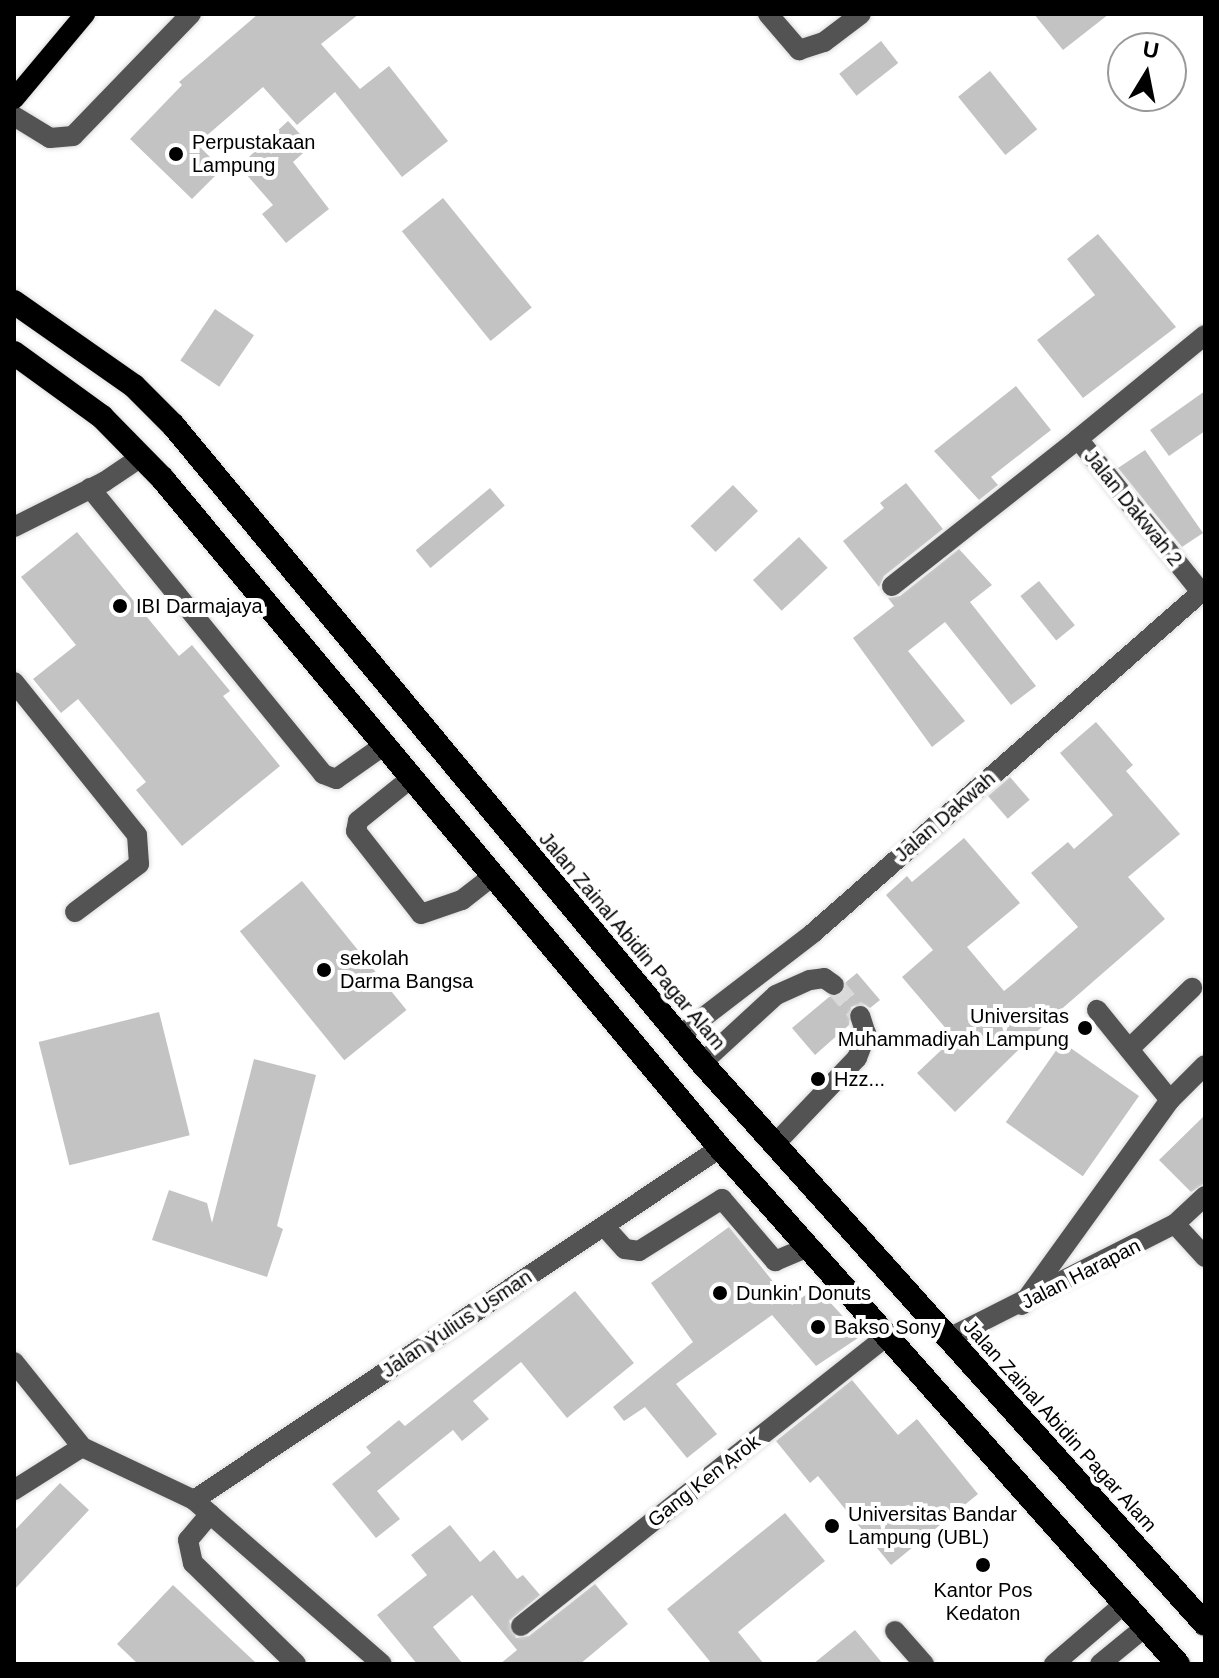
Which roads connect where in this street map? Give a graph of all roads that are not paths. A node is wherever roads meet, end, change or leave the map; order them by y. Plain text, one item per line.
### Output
1 (85, 14) edge
2 (191, 14) edge
3 (768, 14) edge
4 (861, 14) edge
5 (14, 99) edge
6 (14, 116) edge
7 (14, 302) edge
8 (1205, 335) edge
9 (14, 353) edge
10 (1078, 439) junction
11 (141, 457) junction
12 (90, 488) junction
13 (14, 527) edge
14 (892, 586) dead end
15 (1203, 591) edge
16 (14, 682) edge
17 (431, 736) junction
18 (396, 762) junction
19 (490, 878) junction
20 (75, 912) dead end
21 (834, 985) dead end
22 (1192, 988) dead end
23 (1097, 1010) dead end
24 (860, 1016) tunnel mouth
25 (679, 1036) junction
26 (1129, 1049) junction
27 (702, 1063) junction
28 (1205, 1065) edge
29 (1170, 1100) junction
30 (775, 1144) junction
31 (720, 1148) junction
32 (1205, 1196) edge
33 (1175, 1224) junction
34 (604, 1226) junction
35 (808, 1247) junction
36 (1205, 1257) edge
37 (1022, 1305) junction
38 (887, 1336) junction
39 (949, 1338) junction
40 (14, 1362) edge
41 (82, 1447) junction
42 (14, 1490) edge
43 (194, 1500) junction
44 (210, 1514) junction
45 (1124, 1604) junction
46 (1205, 1624) edge
47 (521, 1626) dead end
48 (1145, 1627) junction
49 (895, 1631) dead end
50 (372, 1661) edge
51 (296, 1664) edge
52 (924, 1664) edge
53 (1054, 1664) edge
54 (1100, 1664) edge
55 (1178, 1664) edge

1 - 5 main road
2 - 6 street
3 - 4 street
7 - 17 highway, Jalan Zainal Abidin Pagar Alam
8 - 10 street, Jalan Dakwah 2
9 - 11 highway
10 - 14 street
10 - 15 street, Jalan Dakwah 2
11 - 12 street
11 - 18 highway
12 - 13 street
12 - 18 street
15 - 25 street, Jalan Dakwah
16 - 20 street
17 - 18 highway
17 - 25 highway, Jalan Zainal Abidin Pagar Alam
18 - 19 highway
18 - 19 street
19 - 31 highway
21 - 27 street
22 - 26 street
23 - 26 street
24 - 30 street
25 - 27 highway, Jalan Zainal Abidin Pagar Alam
26 - 29 street
27 - 30 highway, Jalan Zainal Abidin Pagar Alam
28 - 29 street
29 - 37 street
30 - 39 highway, Jalan Zainal Abidin Pagar Alam
31 - 34 street, Jalan Yulius Usman
31 - 35 highway
32 - 33 street, Jalan Harapan
33 - 36 street
33 - 37 street, Jalan Harapan
34 - 35 street
34 - 43 street, Jalan Yulius Usman
35 - 38 highway
37 - 39 street, Jalan Harapan
38 - 45 highway
38 - 47 street, Gang Ken Arok
39 - 46 highway, Jalan Zainal Abidin Pagar Alam
40 - 41 street
41 - 42 street
41 - 43 street
43 - 44 street
44 - 50 street
44 - 51 street
45 - 48 highway
45 - 53 street
48 - 54 street
48 - 55 highway
49 - 52 street

